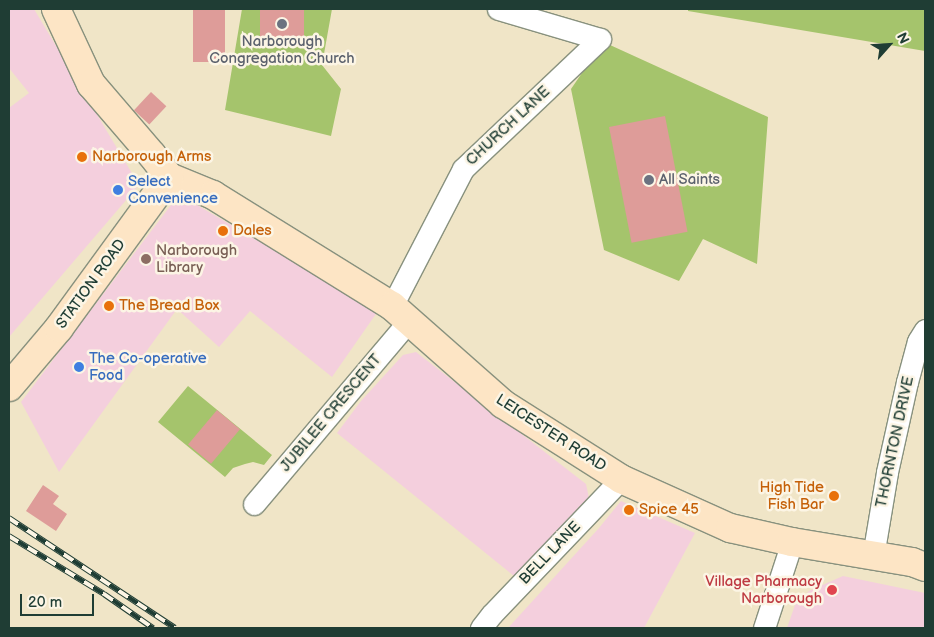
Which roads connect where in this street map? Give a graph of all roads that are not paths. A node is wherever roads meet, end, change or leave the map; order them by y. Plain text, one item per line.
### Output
1 (56, 9) edge
2 (498, 9) edge
3 (169, 178) junction
4 (400, 314) junction
5 (925, 330) edge
6 (9, 387) edge
7 (621, 479) junction
8 (254, 504) dead end
9 (792, 542) junction
10 (873, 556) junction
11 (925, 567) edge
12 (481, 628) edge
13 (764, 628) edge

1 - 3 street
2 - 4 street, CHURCH LANE
3 - 4 street, LEICESTER ROAD
3 - 6 street, STATION ROAD
4 - 7 street, LEICESTER ROAD
4 - 8 street, JUBILEE CRESCENT
5 - 10 street, THORNTON DRIVE
7 - 9 street, LEICESTER ROAD
7 - 12 street, BELL LANE
9 - 10 street, LEICESTER ROAD
9 - 13 street
10 - 11 street, LEICESTER ROAD

